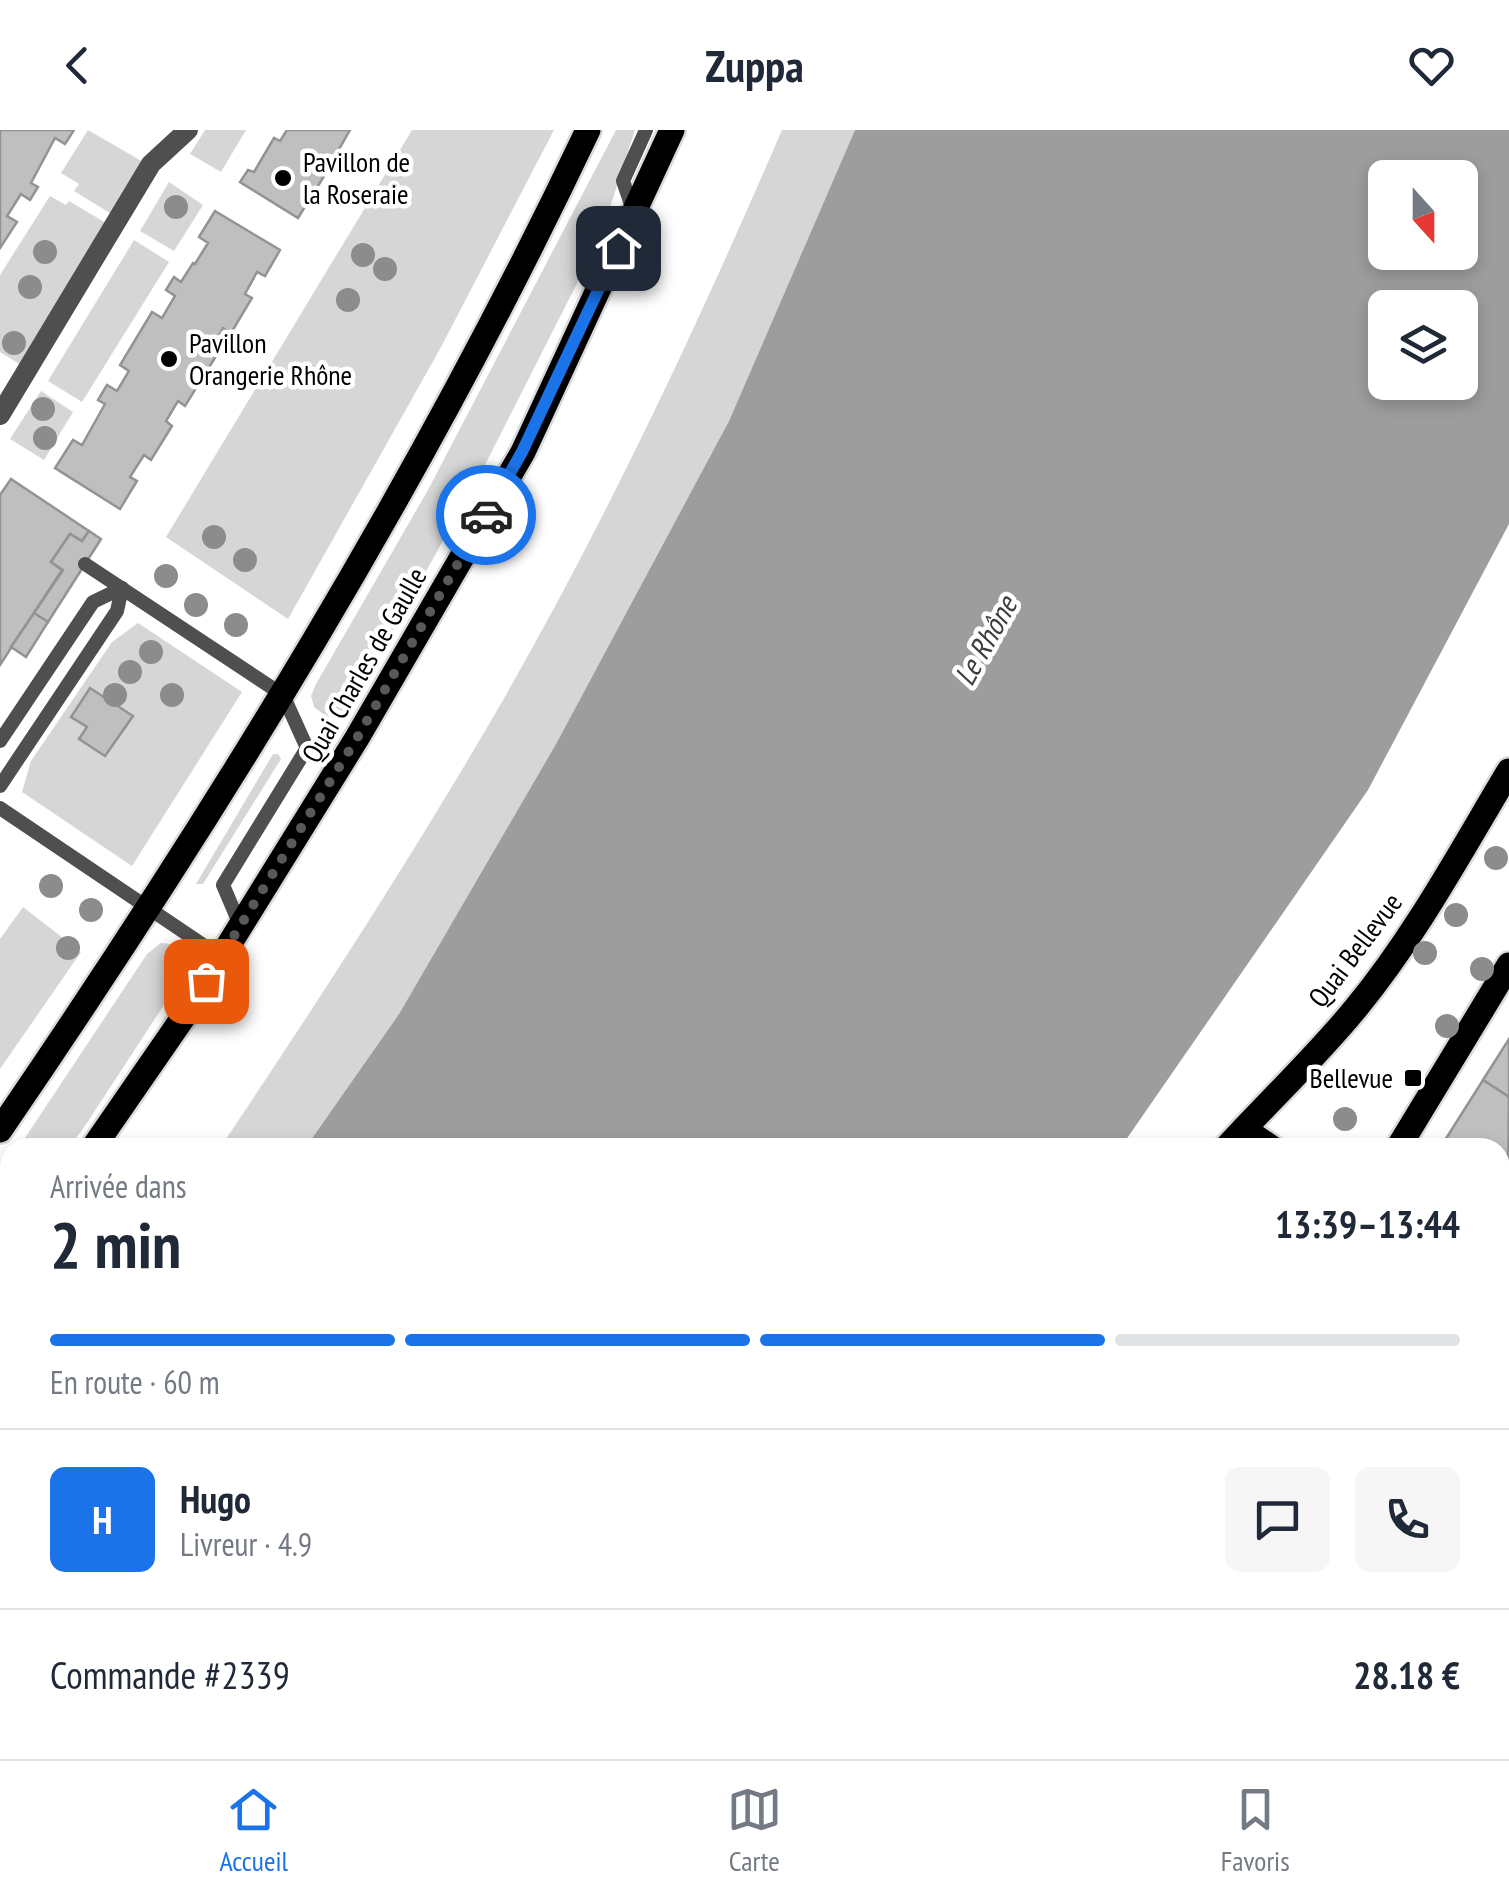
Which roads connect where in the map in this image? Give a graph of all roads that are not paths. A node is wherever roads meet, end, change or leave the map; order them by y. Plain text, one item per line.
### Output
1 (188, 130) edge
2 (588, 130) edge
3 (646, 130) edge
4 (672, 130) edge
5 (634, 214) junction
6 (0, 415) edge
7 (85, 564) dead end
8 (122, 588) junction
9 (284, 695) junction
10 (0, 741) edge
11 (1509, 771) edge
12 (0, 786) edge
13 (0, 808) edge
14 (148, 907) junction
15 (241, 926) junction
16 (221, 957) junction
17 (1509, 965) edge
18 (0, 1130) edge
19 (100, 1138) edge
20 (1235, 1138) edge
21 (1404, 1138) edge

1 - 6 street
2 - 9 main road, Quai Charles de Gaulle
3 - 5 lane
4 - 5 main road, Quai Charles de Gaulle
5 - 15 main road, Quai Charles de Gaulle
7 - 8 lane
8 - 9 lane
8 - 10 lane
8 - 12 lane
9 - 14 main road, Quai Charles de Gaulle
9 - 15 lane, Quai Charles de Gaulle
11 - 20 main road, Quai Bellevue
13 - 14 lane
14 - 16 lane
14 - 18 main road, Quai Charles de Gaulle
15 - 16 main road, Quai Charles de Gaulle
16 - 19 main road, Quai Charles de Gaulle
17 - 21 main road

